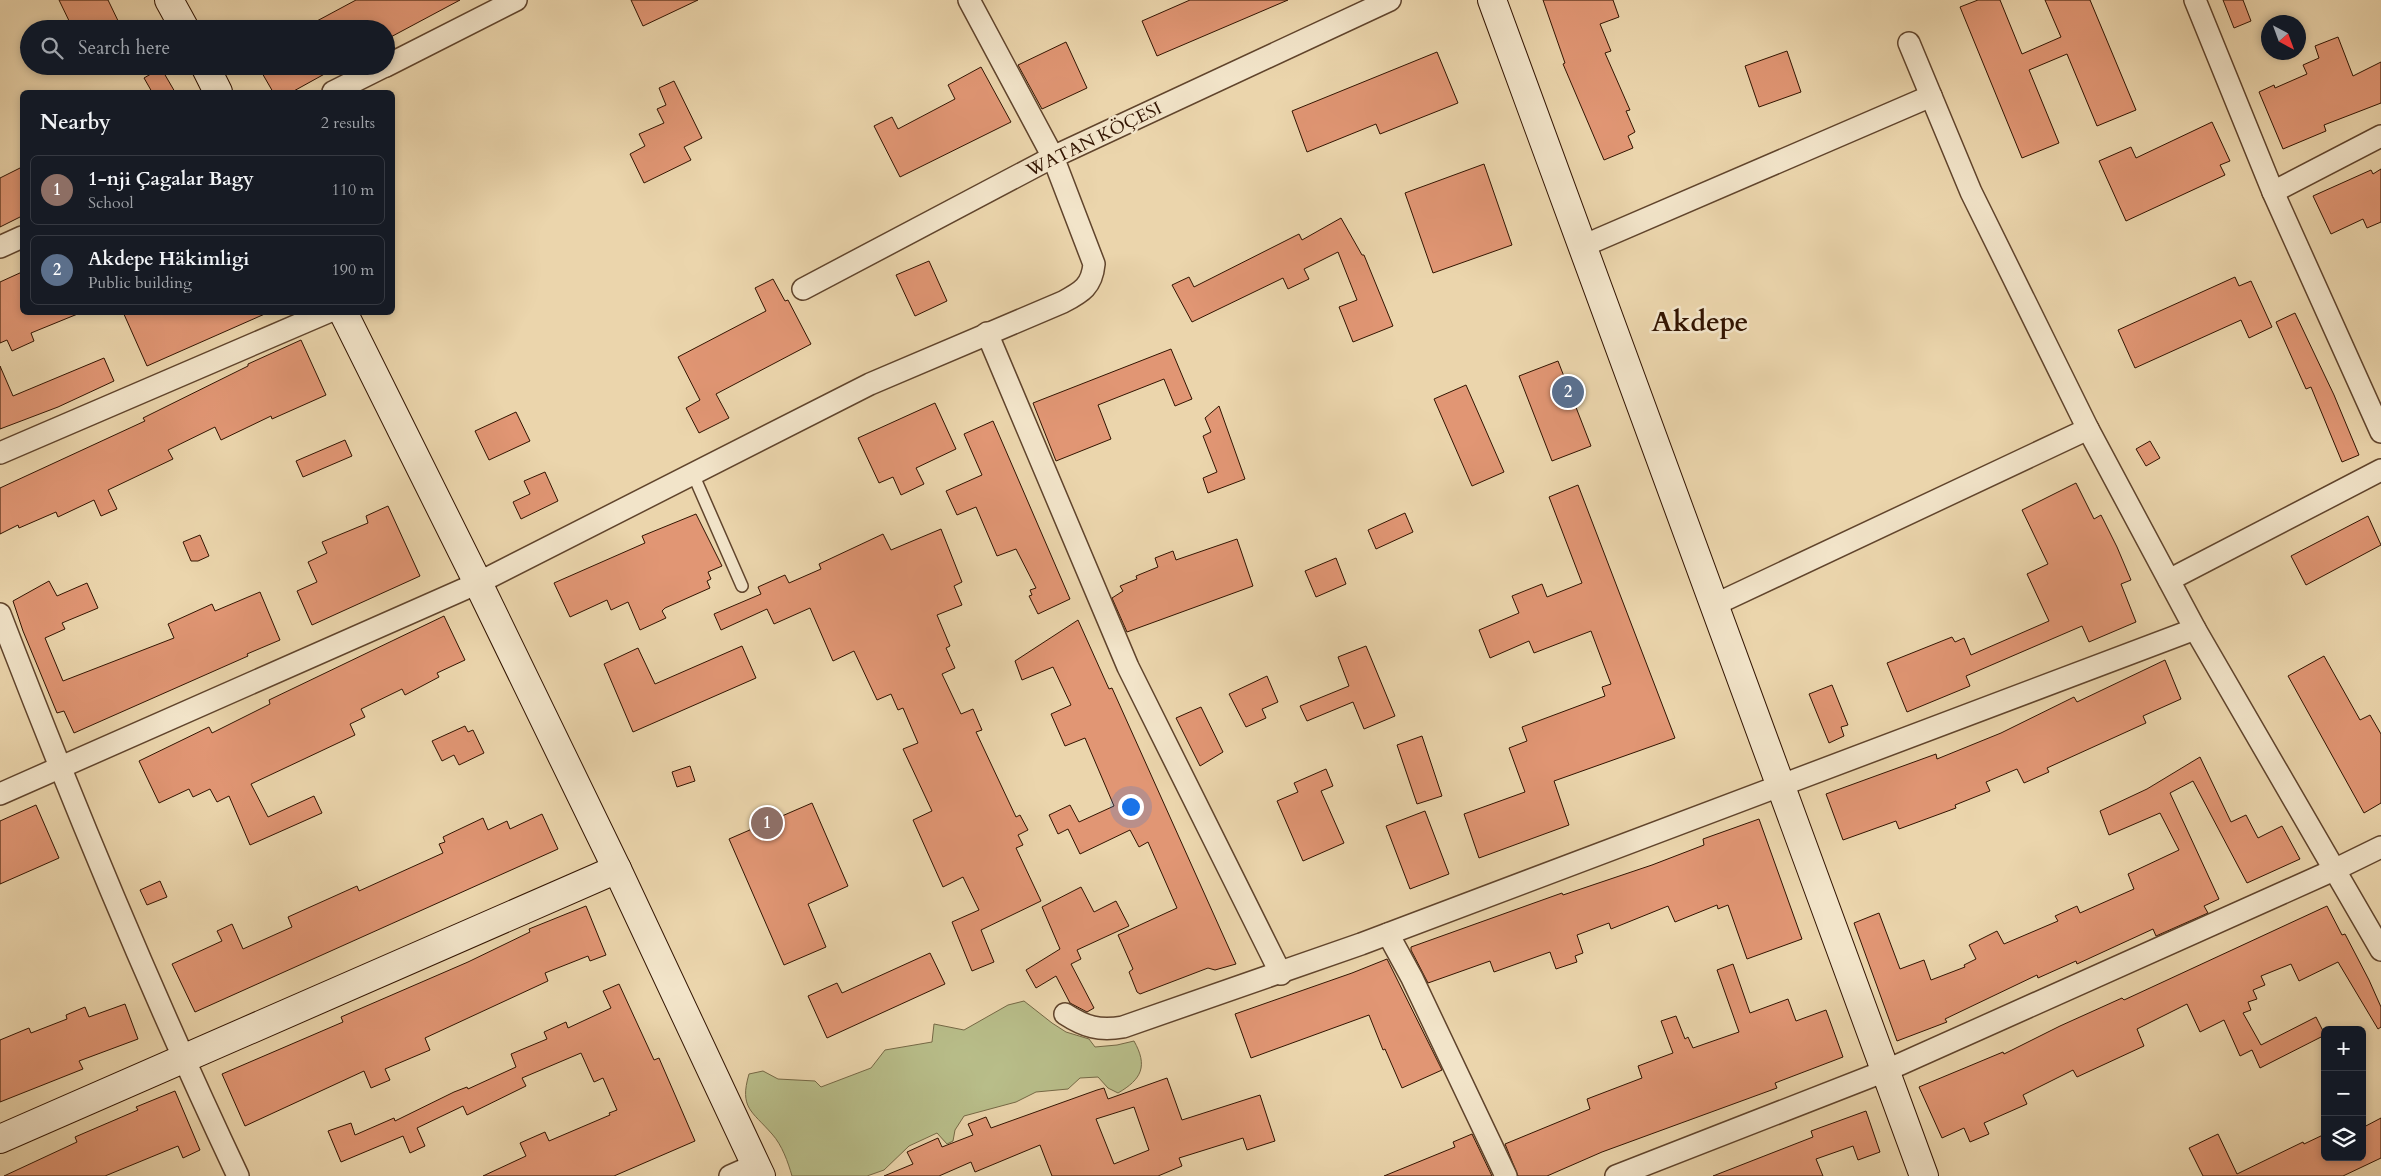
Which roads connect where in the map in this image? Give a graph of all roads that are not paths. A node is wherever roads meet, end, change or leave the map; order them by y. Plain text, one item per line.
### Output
1 (169, 0) edge
2 (516, 0) edge
3 (969, 0) edge
4 (1390, 0) edge
5 (1492, 0) edge
6 (2195, 0) edge
7 (180, 20) edge
8 (1909, 43) dead end
9 (395, 61) edge
10 (209, 75) edge
11 (368, 75) edge
12 (217, 90) edge
13 (337, 90) edge
14 (1931, 96) junction
15 (2381, 136) edge
16 (1053, 157) junction
17 (2272, 192) junction
18 (20, 238) edge
19 (1583, 246) junction
20 (0, 247) edge
21 (803, 289) dead end
22 (321, 315) edge
23 (344, 315) edge
24 (987, 333) junction
25 (2088, 429) junction
26 (2381, 432) edge
27 (0, 453) edge
28 (2381, 470) edge
29 (693, 474) junction
30 (2169, 580) junction
31 (478, 583) junction
32 (742, 586) dead end
33 (1714, 605) junction
34 (0, 614) edge
35 (2195, 629) junction
36 (59, 768) junction
37 (1780, 784) junction
38 (0, 794) edge
39 (2381, 847) edge
40 (617, 869) junction
41 (2336, 869) junction
42 (1388, 934) junction
43 (2381, 950) edge
44 (1280, 974) junction
45 (1065, 1014) dead end
46 (183, 1058) junction
47 (1886, 1071) junction
48 (0, 1138) edge
49 (758, 1171) edge
50 (238, 1176) edge
51 (730, 1176) edge
52 (1506, 1176) edge
53 (1616, 1176) edge
54 (1924, 1176) edge

1 - 7 street
2 - 9 street
3 - 16 street
4 - 16 street, WATAN KÖÇESI
5 - 19 street
6 - 17 street
8 - 14 street
10 - 12 street
11 - 13 street
14 - 19 street
14 - 25 street
15 - 17 street
16 - 21 street, WATAN KÖÇESI
16 - 24 street
17 - 26 street
18 - 20 street
19 - 33 street
22 - 27 street
23 - 31 street
24 - 29 street
24 - 44 street
25 - 30 street
25 - 33 street
28 - 30 street
29 - 31 street
29 - 32 lane
30 - 35 street
31 - 36 street
31 - 40 street
33 - 37 street
34 - 36 street
35 - 37 street
35 - 41 street
36 - 38 street
36 - 46 street
37 - 42 street
37 - 47 street
39 - 41 street
40 - 46 street
40 - 49 street
41 - 43 street
41 - 47 street
42 - 44 street
42 - 52 street
44 - 45 street
46 - 48 street
46 - 50 street
47 - 53 street
47 - 54 street
49 - 51 street

